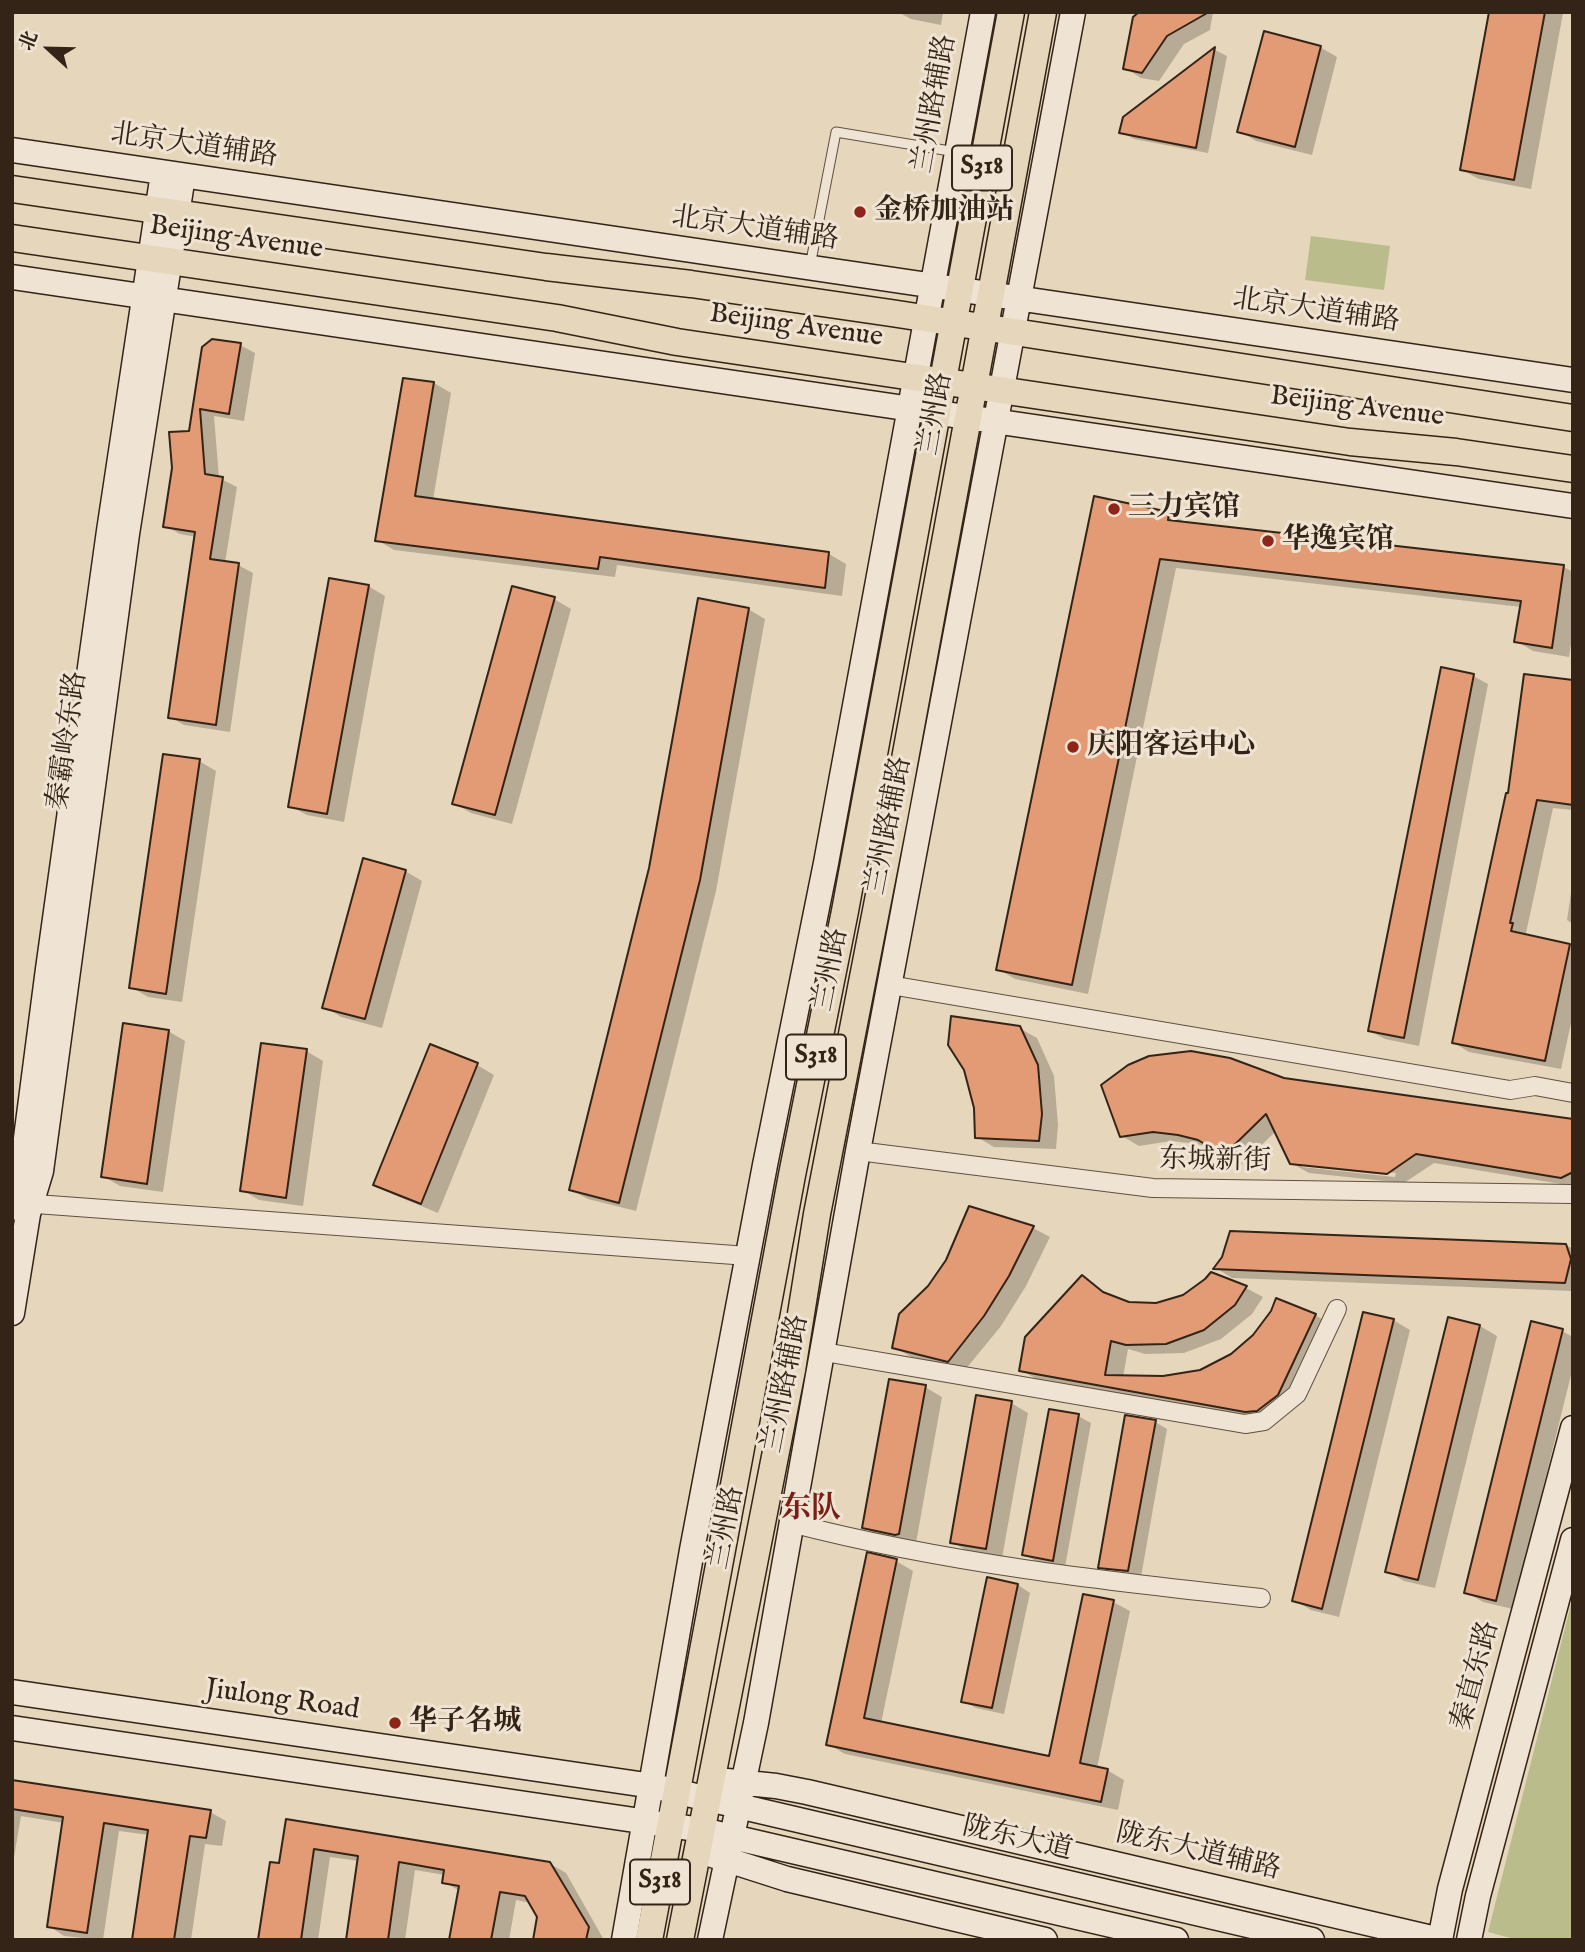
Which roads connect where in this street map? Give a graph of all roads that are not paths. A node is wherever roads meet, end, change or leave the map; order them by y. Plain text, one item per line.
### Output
1 (983, 12) edge
2 (1011, 12) edge
3 (1043, 12) edge
4 (1073, 12) edge
5 (12, 150) edge
6 (958, 152) junction
7 (173, 174) junction
8 (12, 189) edge
9 (167, 212) junction
10 (12, 238) edge
11 (160, 260) junction
12 (809, 268) junction
13 (12, 277) edge
14 (933, 286) junction
15 (960, 290) junction
16 (991, 294) junction
17 (154, 298) junction
18 (1018, 298) junction
19 (926, 318) junction
20 (954, 323) junction
21 (985, 328) junction
22 (1012, 332) junction
23 (916, 376) junction
24 (1573, 380) edge
25 (944, 381) junction
26 (975, 385) junction
27 (1001, 389) junction
28 (910, 409) junction
29 (938, 413) junction
30 (969, 417) junction
31 (1573, 418) edge
32 (996, 422) junction
33 (1573, 469) edge
34 (1573, 506) edge
35 (890, 985) junction
36 (1573, 1093) edge
37 (858, 1151) junction
38 (1573, 1194) edge
39 (21, 1203) edge
40 (748, 1256) junction
41 (12, 1258) edge
42 (1337, 1309) dead end
43 (12, 1313) edge
44 (824, 1352) junction
45 (1573, 1429) edge
46 (791, 1523) junction
47 (1573, 1540) edge
48 (1261, 1598) dead end
49 (12, 1692) edge
50 (12, 1728) edge
51 (670, 1787) junction
52 (710, 1789) junction
53 (741, 1794) junction
54 (662, 1827) junction
55 (732, 1836) junction
56 (700, 1840) junction
57 (727, 1861) junction
58 (624, 1940) edge
59 (649, 1940) edge
60 (680, 1940) edge
61 (710, 1940) edge
62 (1045, 1940) edge
63 (1176, 1940) edge
64 (1312, 1940) edge
65 (1440, 1940) edge
66 (1469, 1940) edge

1 - 6 street, 兰州路辅路
2 - 15 main road, 兰州路 / S318
3 - 16 main road, 兰州路 / S318
4 - 18 street, 兰州路辅路
5 - 7 street, 北京大道辅路
6 - 12 lane
6 - 14 street, 兰州路辅路
7 - 9 street, 秦霸岭东路
7 - 12 street, 北京大道辅路
8 - 9 main road, Beijing Avenue
9 - 11 street, 秦霸岭东路
9 - 19 main road, Beijing Avenue
10 - 11 main road, Beijing Avenue
11 - 17 street, 秦霸岭东路
11 - 23 main road, Beijing Avenue
12 - 14 street, 北京大道辅路
13 - 17 street
14 - 15 street, 北京大道辅路
14 - 19 street, 兰州路辅路
15 - 16 street, 北京大道辅路
15 - 20 main road, 兰州路 / S318
16 - 18 street, 北京大道辅路
16 - 21 main road, 兰州路 / S318
17 - 28 street
17 - 39 street, 秦霸岭东路
18 - 22 street, 兰州路辅路
18 - 24 street, 北京大道辅路
19 - 20 main road, Beijing Avenue
19 - 23 street, 兰州路辅路
20 - 21 main road, Beijing Avenue
20 - 25 main road, 兰州路 / S318
21 - 22 main road, Beijing Avenue
21 - 26 main road, 兰州路 / S318
22 - 27 street, 兰州路辅路
22 - 31 main road, Beijing Avenue
23 - 25 main road, Beijing Avenue
23 - 28 street, 兰州路辅路
25 - 26 main road, Beijing Avenue
25 - 29 main road, 兰州路 / S318
26 - 27 main road, Beijing Avenue
26 - 30 main road, 兰州路 / S318
27 - 32 street, 兰州路辅路
27 - 33 main road, Beijing Avenue
28 - 29 street
28 - 40 street, 兰州路辅路
29 - 30 street
29 - 51 main road, 兰州路 / S318
30 - 32 street
30 - 52 main road, 兰州路 / S318
32 - 34 street
32 - 35 street, 兰州路辅路
35 - 36 street
35 - 37 street, 兰州路辅路
37 - 38 street, 东城新街
37 - 44 street, 兰州路辅路
39 - 40 street
39 - 41 street, 秦霸岭东路
39 - 43 street, 秦霸岭东路
40 - 51 street, 兰州路辅路
42 - 44 street
44 - 46 street, 兰州路辅路
45 - 65 street, 秦直东路
46 - 48 street
46 - 53 street, 兰州路辅路
47 - 66 street, 秦直东路
49 - 51 street, Jiulong Road
50 - 54 street
51 - 52 street, Jiulong Road
51 - 54 main road, 兰州路 / S318
52 - 53 street, 陇东大道
52 - 56 main road, 兰州路 / S318
53 - 55 street, 兰州路辅路
53 - 64 street, 陇东大道
53 - 65 street, 陇东大道辅路
54 - 56 street
54 - 58 street
54 - 59 main road, 兰州路 / S318
55 - 56 street
55 - 57 street, 兰州路辅路
55 - 63 street
56 - 57 street
56 - 60 main road, 兰州路 / S318
57 - 61 street, 兰州路辅路
57 - 62 street

